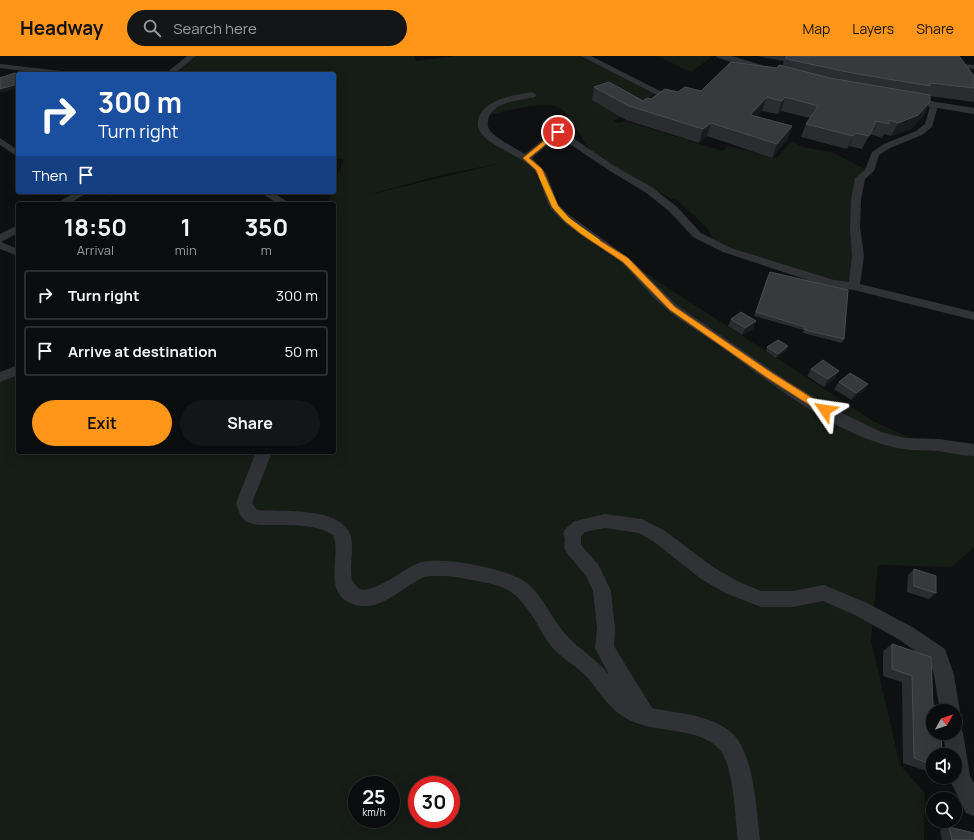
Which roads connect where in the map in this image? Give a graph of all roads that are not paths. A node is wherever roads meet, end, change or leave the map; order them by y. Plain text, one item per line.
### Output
1 (192, 56) edge
2 (585, 56) edge
3 (721, 56) edge
4 (936, 62) edge
5 (0, 66) edge
6 (974, 67) edge
7 (52, 72) edge
8 (172, 72) edge
9 (780, 74) edge
10 (658, 92) edge
11 (532, 95) dead end
12 (896, 98) edge
13 (934, 105) junction
14 (974, 111) edge
15 (0, 141) edge
16 (16, 153) edge
17 (526, 158) junction
18 (75, 194) edge
19 (77, 194) edge
20 (268, 194) edge
21 (63, 202) edge
22 (84, 202) edge
23 (282, 202) edge
24 (16, 229) edge
25 (0, 239) edge
26 (0, 245) edge
27 (16, 252) edge
28 (854, 286) junction
29 (974, 316) edge
30 (16, 371) edge
31 (0, 377) edge
32 (974, 450) edge
33 (263, 454) edge
34 (949, 704) edge
35 (647, 718) junction
36 (954, 740) edge
37 (974, 804) edge
38 (749, 840) edge

1 - 8 street
2 - 10 street
3 - 9 street
4 - 6 street
5 - 7 street
11 - 17 street
12 - 13 street
13 - 14 street
13 - 28 street
15 - 16 street
17 - 28 street
17 - 32 street
18 - 21 street
19 - 22 street
20 - 23 street
24 - 25 street
26 - 27 street
28 - 29 street
30 - 31 street
33 - 35 street
34 - 35 street
35 - 38 street
36 - 37 street

